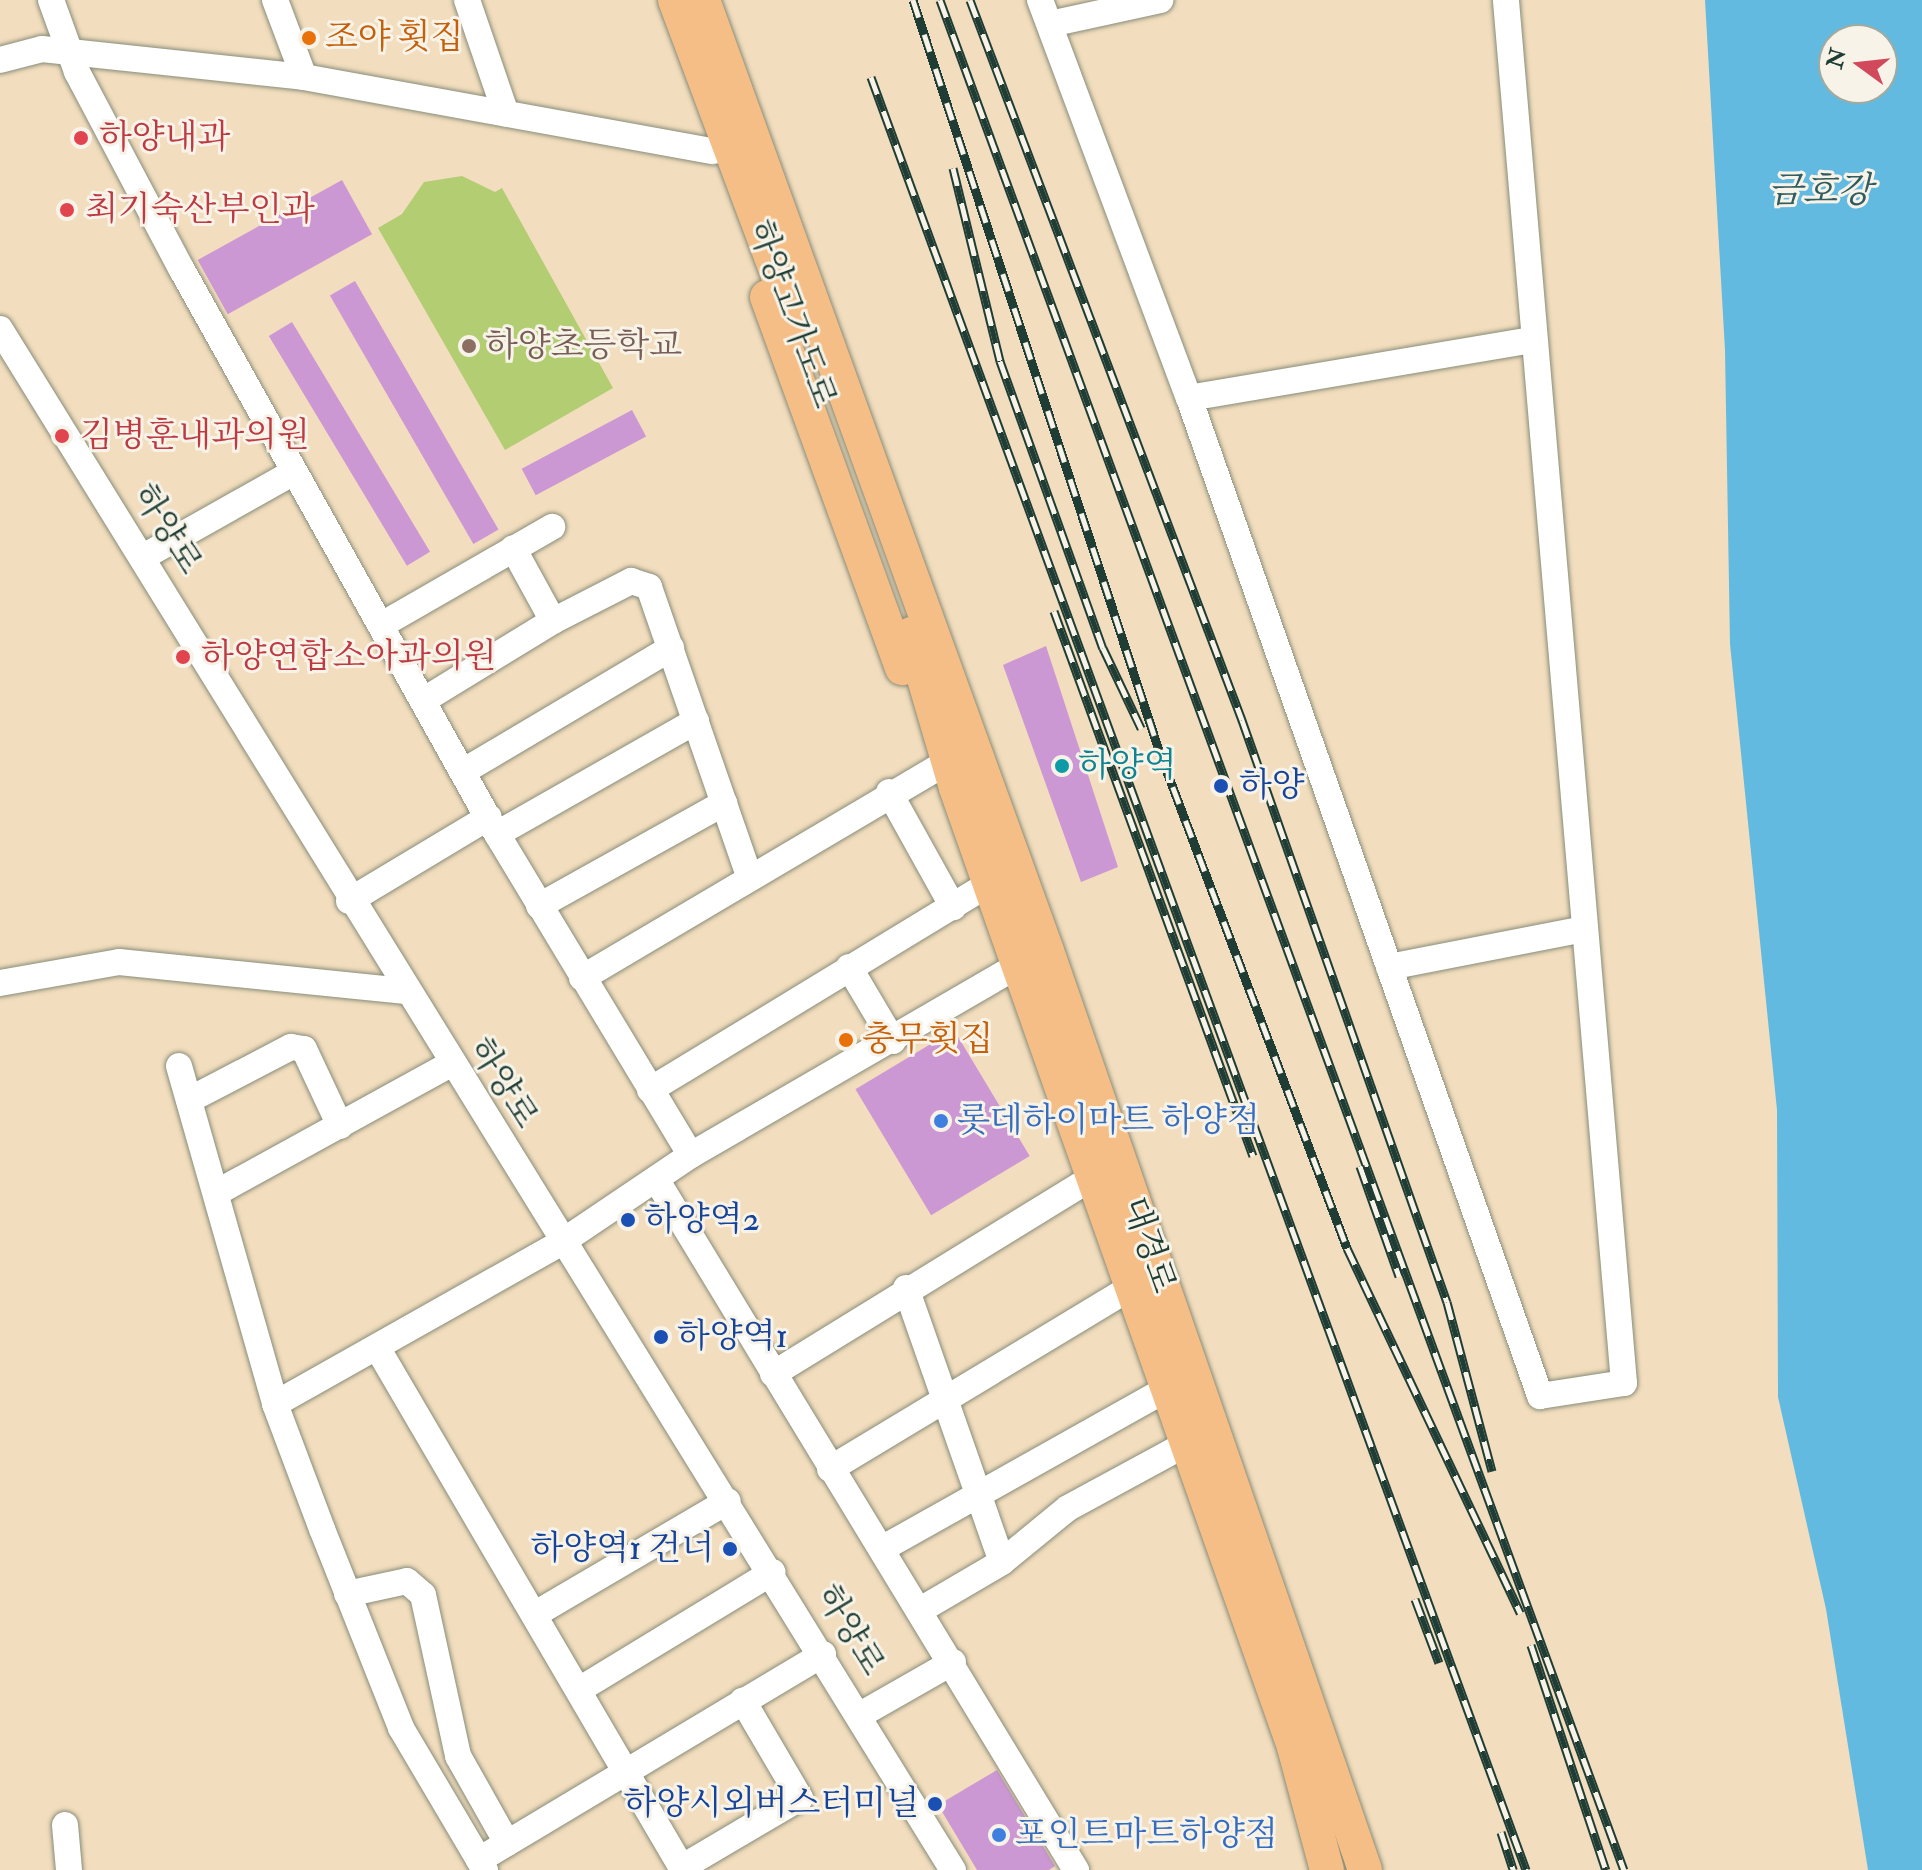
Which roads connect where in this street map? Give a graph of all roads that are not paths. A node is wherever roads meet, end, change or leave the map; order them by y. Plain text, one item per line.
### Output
1 (51, 0) edge
2 (275, 0) edge
3 (467, 0) edge
4 (657, 0) edge
5 (675, 0) edge
6 (703, 0) edge
7 (724, 0) edge
8 (1160, 0) edge
9 (1506, 0) edge
10 (1045, 12) edge
11 (70, 51) junction
12 (0, 60) edge
13 (304, 77) junction
14 (506, 114) junction
15 (712, 151) junction
16 (0, 329) edge
17 (1533, 340) junction
18 (1189, 398) junction
19 (294, 472) junction
20 (552, 527) dead end
21 (513, 548) junction
22 (143, 557) junction
23 (553, 621) junction
24 (385, 623) junction
25 (919, 625) junction
26 (671, 648) junction
27 (424, 700) junction
28 (957, 702) junction
29 (696, 721) junction
30 (464, 771) junction
31 (948, 778) junction
32 (889, 792) junction
33 (724, 803) junction
34 (493, 826) junction
35 (748, 873) junction
36 (992, 882) junction
37 (349, 901) junction
38 (539, 906) junction
39 (953, 907) junction
40 (1584, 929) junction
41 (1035, 956) junction
42 (849, 967) junction
43 (1389, 967) junction
44 (582, 978) junction
45 (0, 983) edge
46 (404, 991) junction
47 (893, 1041) junction
48 (449, 1065) junction
49 (179, 1066) dead end
50 (650, 1090) junction
51 (189, 1100) junction
52 (340, 1126) junction
53 (691, 1155) junction
54 (1093, 1177) junction
55 (656, 1179) junction
56 (216, 1193) junction
57 (562, 1242) junction
58 (906, 1288) junction
59 (1130, 1288) junction
60 (378, 1349) junction
61 (773, 1374) junction
62 (1167, 1389) junction
63 (948, 1395) junction
64 (275, 1404) junction
65 (1184, 1445) junction
66 (830, 1469) junction
67 (979, 1493) junction
68 (728, 1501) junction
69 (885, 1547) junction
70 (1002, 1562) junction
71 (773, 1572) junction
72 (347, 1594) junction
73 (922, 1609) junction
74 (537, 1613) junction
75 (823, 1654) junction
76 (953, 1662) junction
77 (582, 1688) junction
78 (743, 1701) junction
79 (860, 1715) junction
80 (628, 1772) junction
81 (65, 1825) dead end
82 (507, 1843) junction
83 (482, 1865) edge
84 (1319, 1866) edge
85 (682, 1869) edge
86 (69, 1870) edge
87 (953, 1870) edge
88 (1076, 1870) edge
89 (1365, 1870) edge

1 - 11 street
2 - 13 street
3 - 14 street
4 - 15 main road
5 - 25 main road, 하양고가도로
6 - 25 main road, 하양고가도로
7 - 28 main road
8 - 10 street
9 - 17 street
10 - 18 street
11 - 12 street
11 - 13 street
11 - 19 street
13 - 14 street
14 - 15 street
15 - 31 main road
16 - 22 street, 하양로
17 - 18 street
17 - 40 street
18 - 43 street
19 - 22 street
19 - 24 street
20 - 21 street
21 - 23 street
21 - 24 street
22 - 37 street, 하양로
23 - 26 street
23 - 27 street
24 - 27 street
25 - 28 main road, 대경로
25 - 31 main road, 대경로
26 - 29 street
26 - 30 street
27 - 30 street
28 - 41 main road, 대경로
29 - 33 street
29 - 34 street
30 - 34 street
31 - 32 street
31 - 36 main road, 대경로
32 - 35 street
32 - 39 street
33 - 35 street
33 - 38 street
34 - 37 street
34 - 38 street
35 - 44 street
36 - 39 street
36 - 41 main road, 대경로
37 - 46 street, 하양로
38 - 44 street
39 - 42 street
40 - 43 street
40 - 43 street
41 - 47 street
41 - 54 main road, 대경로
41 - 89 main road, 대경로
42 - 47 street
42 - 50 street
44 - 50 street
45 - 46 street
46 - 48 street, 하양로
47 - 53 street
48 - 52 street
48 - 57 street, 하양로
49 - 51 street
50 - 53 street
51 - 52 street
51 - 56 street
52 - 56 street
53 - 55 street
54 - 58 street
54 - 59 main road, 대경로
55 - 57 street
55 - 61 street
56 - 64 street
57 - 60 street
57 - 68 street, 하양로
58 - 61 street
58 - 63 street
59 - 62 main road, 대경로
59 - 63 street
60 - 64 street
60 - 74 street
61 - 66 street
62 - 65 main road, 대경로
62 - 67 street
63 - 66 street
63 - 67 street
64 - 72 street
65 - 70 street
65 - 84 main road, 대경로
66 - 69 street
67 - 69 street
67 - 70 street
68 - 71 street, 하양로
68 - 74 street
69 - 73 street
70 - 73 street
71 - 75 street, 하양로
71 - 77 street
72 - 82 street
72 - 83 street
73 - 76 street
74 - 77 street
75 - 78 street
75 - 79 street, 하양로
76 - 79 street
76 - 88 street
77 - 80 street
78 - 80 street
78 - 85 street
79 - 87 street, 하양로
80 - 82 street
80 - 85 street
81 - 86 street
82 - 83 street

